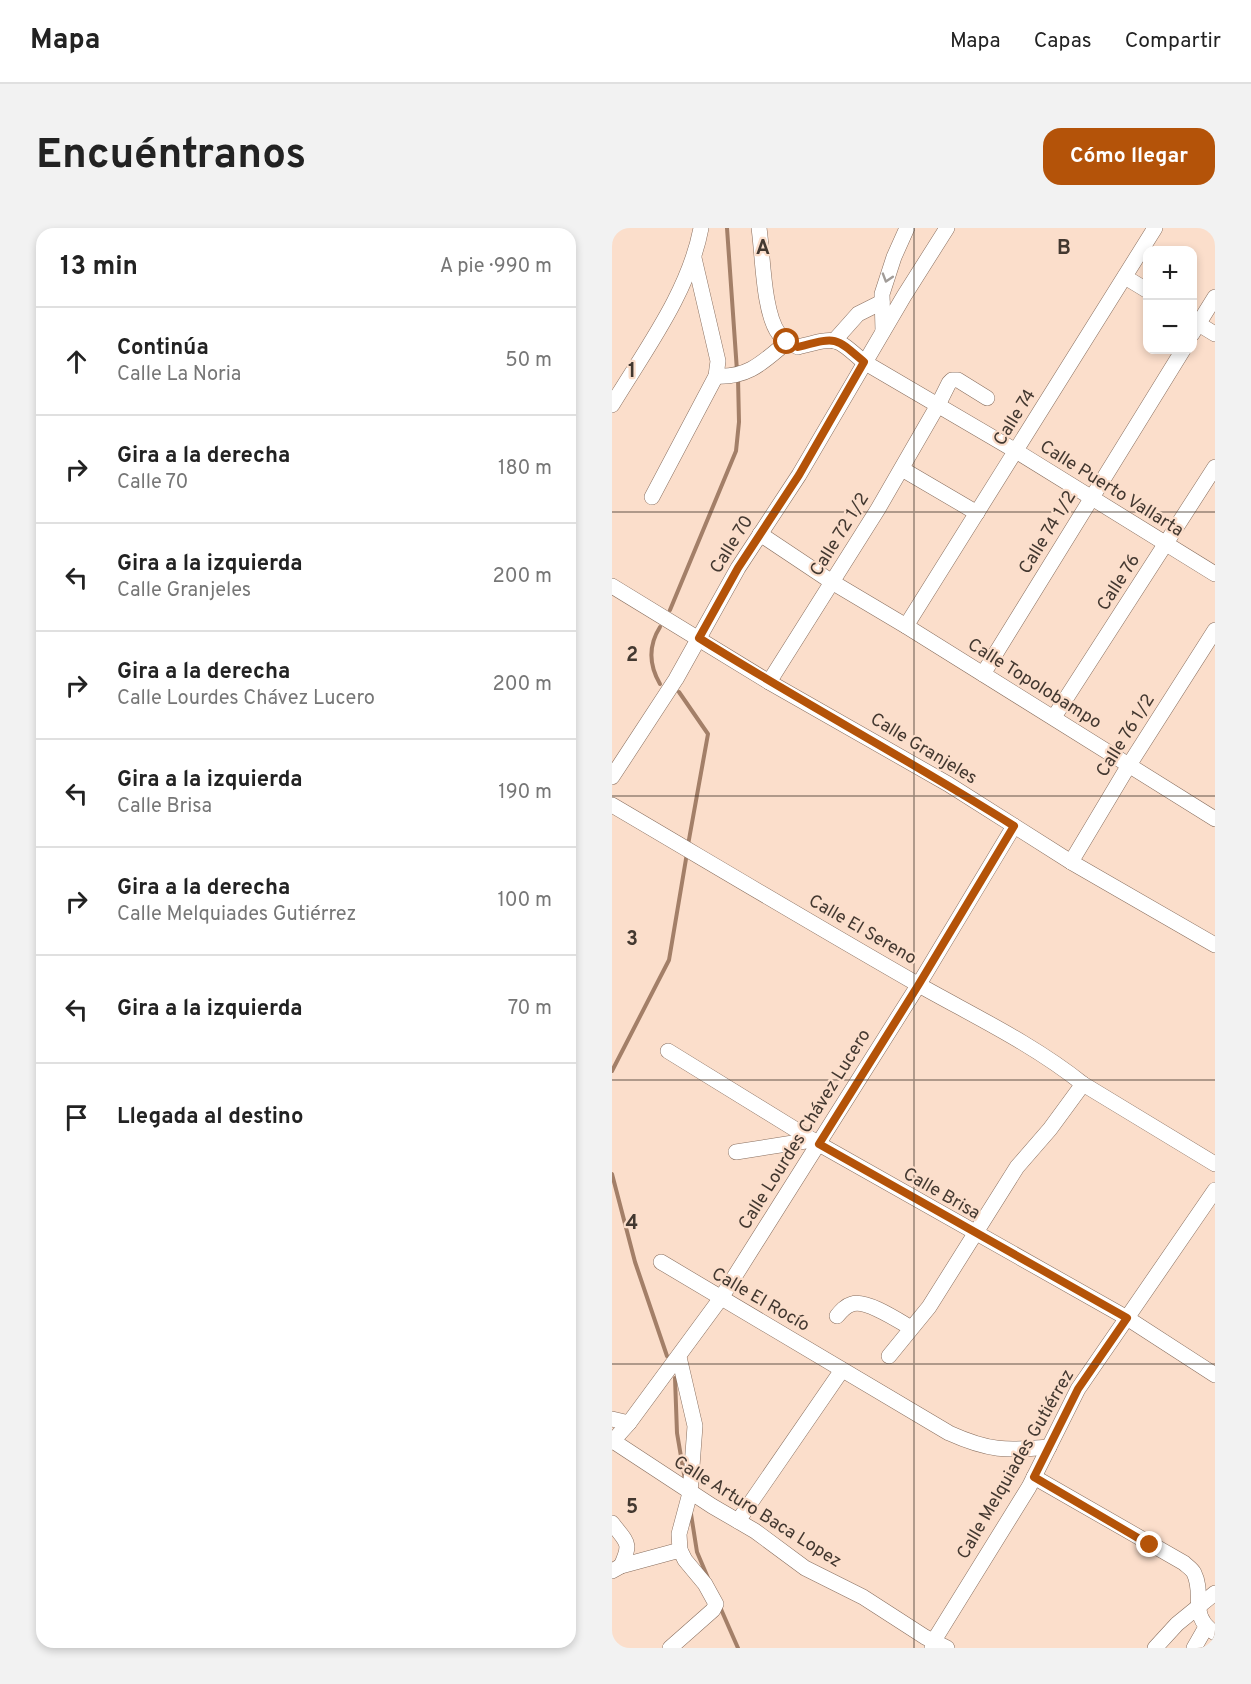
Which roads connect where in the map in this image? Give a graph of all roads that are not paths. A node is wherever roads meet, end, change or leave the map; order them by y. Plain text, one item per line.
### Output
1 (701, 228) edge
2 (907, 228) edge
3 (947, 228) edge
4 (1155, 228) edge
5 (758, 229) edge
6 (694, 258) junction
7 (1125, 277) junction
8 (1143, 288) edge
9 (1215, 297) edge
10 (882, 302) junction
11 (1197, 322) edge
12 (1197, 327) edge
13 (883, 332) junction
14 (1215, 334) edge
15 (834, 340) junction
16 (787, 342) junction
17 (1181, 354) edge
18 (864, 362) junction
19 (722, 376) junction
20 (987, 398) dead end
21 (612, 405) edge
22 (938, 405) junction
23 (1016, 451) junction
24 (1215, 467) edge
25 (902, 469) junction
26 (652, 497) dead end
27 (1091, 498) junction
28 (977, 513) junction
29 (760, 534) junction
30 (1166, 544) junction
31 (1215, 574) edge
32 (832, 582) junction
33 (612, 586) edge
34 (906, 626) junction
35 (1215, 630) edge
36 (699, 638) junction
37 (983, 674) junction
38 (769, 682) junction
39 (1054, 717) junction
40 (1129, 765) junction
41 (612, 777) edge
42 (612, 805) edge
43 (1212, 811) edge
44 (1014, 826) junction
45 (1071, 862) junction
46 (1215, 945) edge
47 (919, 984) junction
48 (668, 1051) dead end
49 (1083, 1084) junction
50 (816, 1142) junction
51 (736, 1152) dead end
52 (1215, 1164) edge
53 (1215, 1190) edge
54 (974, 1233) junction
55 (661, 1262) dead end
56 (721, 1298) junction
57 (837, 1316) dead end
58 (1127, 1318) junction
59 (911, 1328) junction
60 (889, 1356) dead end
61 (679, 1357) junction
62 (842, 1370) junction
63 (1215, 1375) edge
64 (612, 1419) edge
65 (630, 1423) junction
66 (612, 1441) edge
67 (1049, 1447) junction
68 (1034, 1477) junction
69 (690, 1493) junction
70 (738, 1521) junction
71 (612, 1523) edge
72 (680, 1550) junction
73 (617, 1568) edge
74 (1215, 1593) edge
75 (1197, 1606) junction
76 (1210, 1630) edge
77 (937, 1646) edge
78 (669, 1648) edge
79 (1155, 1648) edge
80 (1194, 1648) edge

1 - 6 street
2 -> 10 street
3 - 13 street, Calle 70
4 - 7 street, Calle 74
5 - 16 street
6 - 19 street
6 - 21 street
7 - 8 street
7 - 23 street, Calle 74
9 - 11 street
10 - 13 street
10 - 15 street
12 - 14 street
13 - 18 street, Calle 70
15 - 16 street
15 - 18 street, Calle Puerto Vallarta
16 - 19 street
17 - 27 street, Calle 74 1/2
18 - 22 street, Calle Puerto Vallarta
18 - 29 street, Calle 70
19 - 26 street
20 - 22 street, Calle 72 1/2
22 - 23 street, Calle Puerto Vallarta
22 - 25 street, Calle 72 1/2
23 - 27 street, Calle Puerto Vallarta
23 - 28 street, Calle 74
24 - 30 street, Calle 76
25 - 28 street
25 - 32 street, Calle 72 1/2
27 - 30 street, Calle Puerto Vallarta
27 - 37 street, Calle 74 1/2
28 - 34 street, Calle 74
29 - 32 street, Calle Topolobampo
29 - 36 street, Calle 70
30 - 31 street, Calle Puerto Vallarta
30 - 39 street, Calle 76
32 - 34 street, Calle Topolobampo
32 - 38 street, Calle 72 1/2
33 - 36 street, Calle Granjeles
34 - 37 street, Calle Topolobampo
35 - 40 street, Calle 76 1/2
36 - 38 street, Calle Granjeles
36 - 41 street, Calle 70
37 - 39 street, Calle Topolobampo
38 - 44 street, Calle Granjeles
39 - 40 street, Calle Topolobampo
40 - 43 street, Calle Topolobampo
40 - 45 street, Calle 76 1/2
42 - 47 street, Calle El Sereno
44 - 45 street, Calle Granjeles
44 - 47 street, Calle Lourdes Chávez Lucero
45 - 46 street, Calle Granjeles
47 - 49 street, Calle El Sereno
47 - 50 street, Calle Lourdes Chávez Lucero
48 - 50 street, Calle Brisa
49 - 52 street, Calle El Sereno
49 - 54 street
50 - 51 street
50 - 54 street, Calle Brisa
50 - 56 street, Calle Lourdes Chávez Lucero
53 - 58 street, Calle Melquiades Gutiérrez
54 - 58 street, Calle Brisa
54 - 59 street
55 - 56 street, Calle El Rocío
56 - 61 street, Calle Lourdes Chávez Lucero
56 - 62 street, Calle El Rocío
57 - 59 street
58 - 63 street, Calle Brisa
58 - 67 street, Calle Melquiades Gutiérrez
59 - 60 street
61 - 65 street, Calle Lourdes Chávez Lucero
61 - 69 street
62 - 67 street, Calle El Rocío
62 - 70 street
64 - 65 street
65 - 66 street, Calle Lourdes Chávez Lucero
66 - 69 street, Calle Arturo Baca Lopez
67 - 68 street, Calle Melquiades Gutiérrez
68 - 75 street
68 - 77 street, Calle Melquiades Gutiérrez
69 - 70 street, Calle Arturo Baca Lopez
69 - 72 street
70 - 77 street, Calle Arturo Baca Lopez
71 - 73 street
72 - 73 street
72 - 78 street
74 - 75 street
75 - 76 street
75 - 79 street
76 - 80 street

